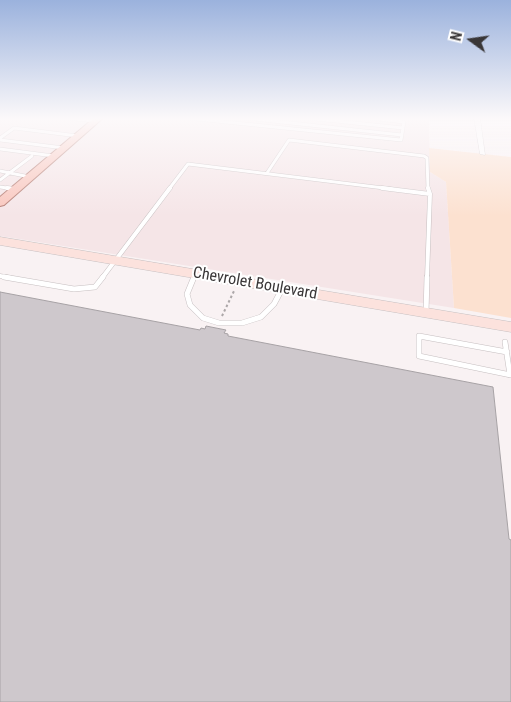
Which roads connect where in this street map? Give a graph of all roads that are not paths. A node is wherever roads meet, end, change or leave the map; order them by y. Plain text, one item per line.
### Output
1 (14, 151) edge
2 (61, 151) edge
3 (282, 151) edge
4 (380, 151) edge
5 (483, 151) edge
6 (483, 154) dead end
7 (32, 156) dead end
8 (55, 156) junction
9 (0, 171) edge
10 (11, 173) junction
11 (267, 174) junction
12 (30, 177) junction
13 (0, 180) edge
14 (0, 187) edge
15 (430, 194) junction
16 (6, 196) edge
17 (0, 242) edge
18 (114, 261) junction
19 (195, 274) junction
20 (0, 276) edge
21 (282, 289) junction
22 (426, 313) junction
23 (511, 327) edge
24 (505, 342) dead end
25 (507, 352) junction
26 (510, 375) edge

1 - 8 lane
2 - 8 main road
3 - 11 lane
4 - 15 lane
5 - 6 street
7 - 10 lane
8 - 12 main road
9 - 10 lane
10 - 12 lane
10 - 13 lane
11 - 15 lane
11 - 18 lane
12 - 16 main road
14 - 16 lane
15 - 22 lane
17 - 18 main road, Chevrolet Boulevard
18 - 19 main road, Chevrolet Boulevard
18 - 20 lane
19 - 21 main road, Chevrolet Boulevard
19 - 21 lane
21 - 22 main road, Chevrolet Boulevard
22 - 23 main road, Chevrolet Boulevard
24 - 25 lane
25 - 26 lane
25 - 26 lane

